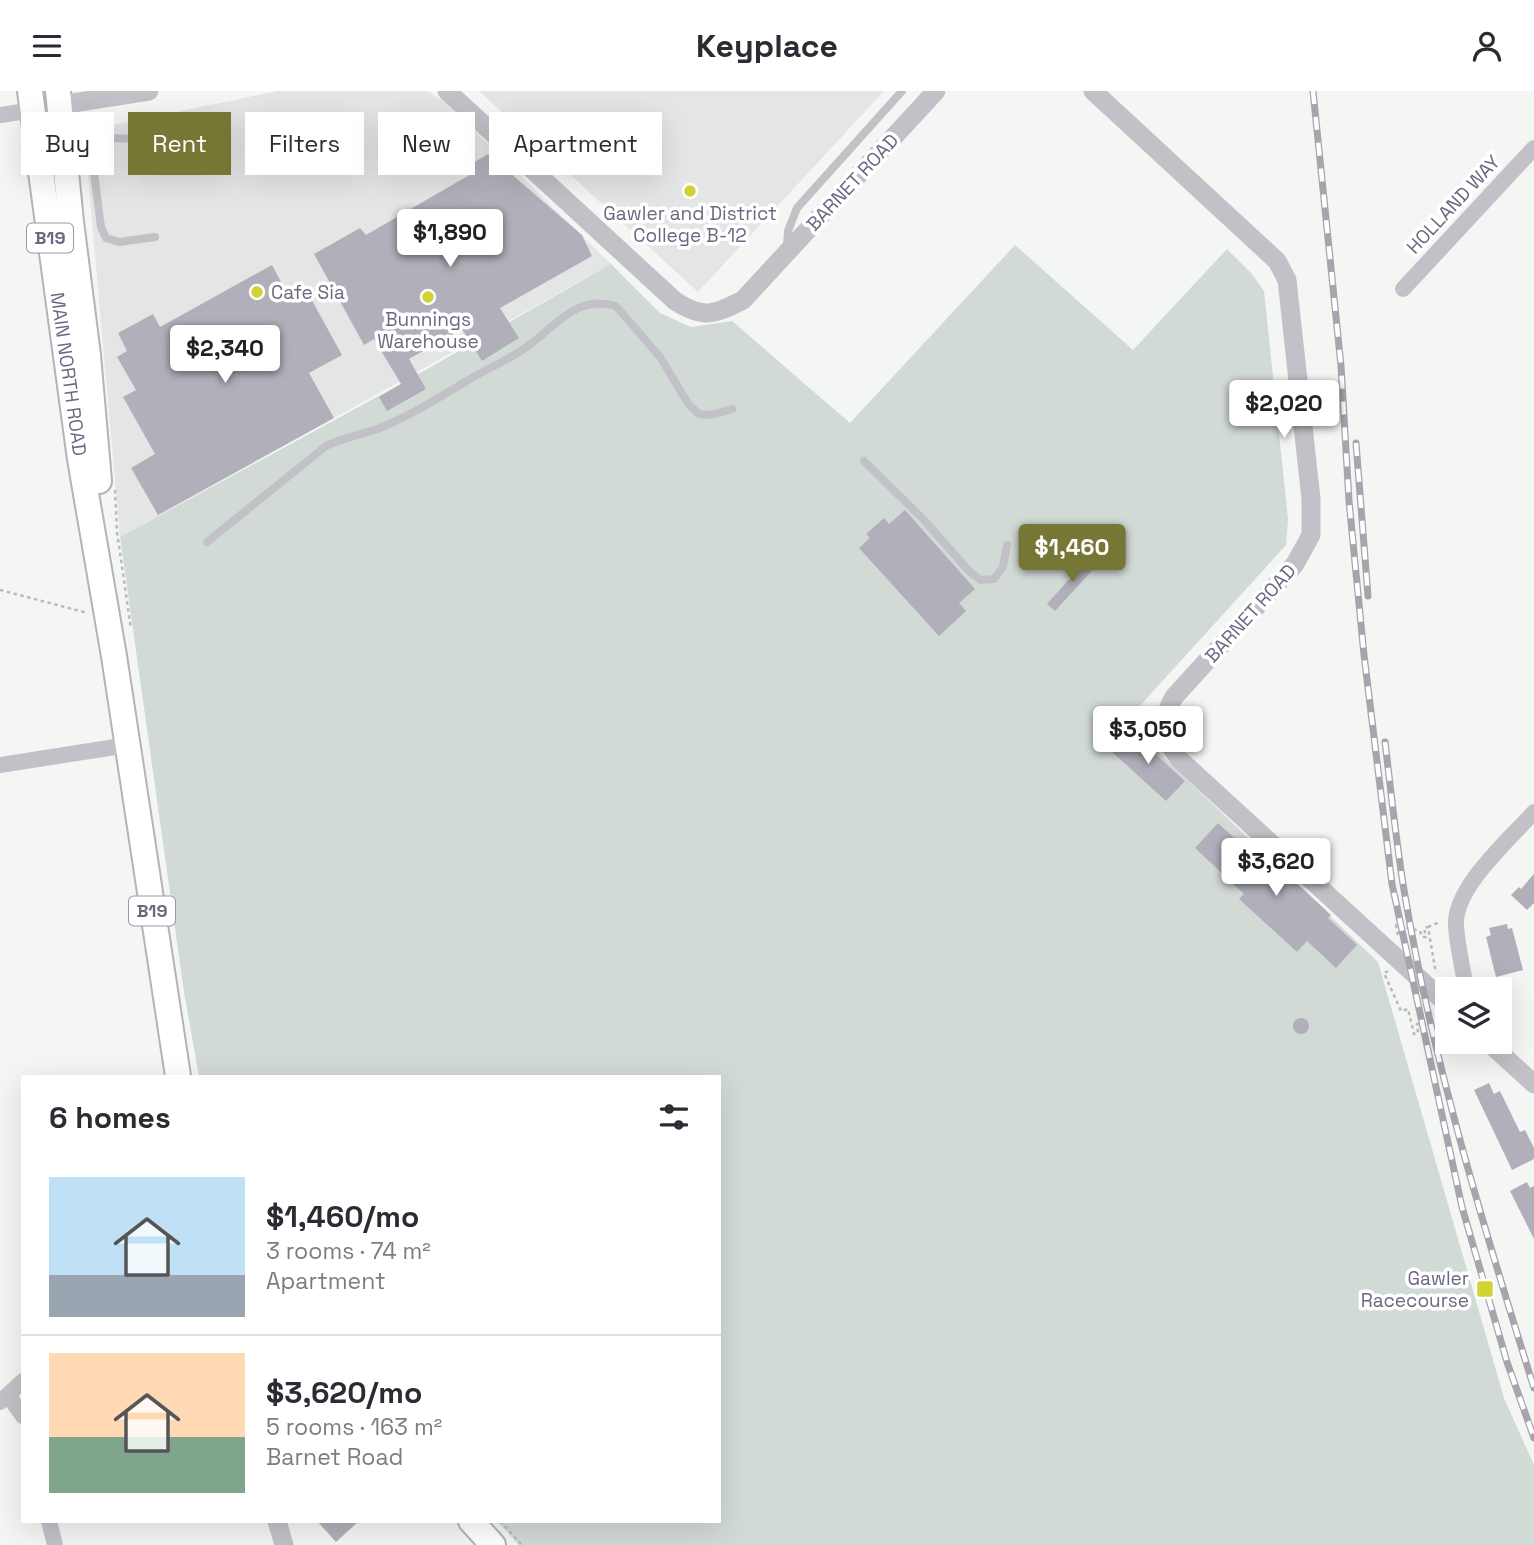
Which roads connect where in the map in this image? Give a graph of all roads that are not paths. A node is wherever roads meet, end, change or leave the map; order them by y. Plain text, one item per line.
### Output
1 (149, 91) edge
2 (447, 91) edge
3 (902, 91) edge
4 (936, 91) edge
5 (1093, 91) edge
6 (59, 98) edge
7 (32, 101) edge
8 (0, 115) edge
9 (128, 139) edge
10 (1534, 148) edge
11 (155, 237) dead end
12 (786, 254) junction
13 (1403, 289) dead end
14 (732, 409) dead end
15 (864, 461) dead end
16 (207, 542) dead end
17 (1006, 545) dead end
18 (123, 647) junction
19 (128, 745) junction
20 (0, 765) edge
21 (1534, 813) edge
22 (1464, 977) edge
23 (1435, 994) edge
24 (1502, 1054) edge
25 (178, 1075) edge
26 (1534, 1084) edge
27 (21, 1383) edge
28 (4, 1399) edge
29 (21, 1414) edge
30 (50, 1523) edge
31 (278, 1523) edge
32 (473, 1523) edge
33 (284, 1544) edge
34 (55, 1545) edge
35 (493, 1545) edge

1 - 6 street
2 - 12 street, BARNET ROAD
3 - 12 lane
4 - 12 street, BARNET ROAD
5 - 23 street, BARNET ROAD
6 - 7 main road
6 - 18 main road, MAIN NORTH ROAD / B19
7 - 8 street
7 - 18 main road, MAIN NORTH ROAD / B19
9 - 11 lane
10 - 13 street, HOLLAND WAY
14 - 16 lane
15 - 17 lane
18 - 19 main road, MAIN NORTH ROAD / B19
19 - 20 street
19 - 25 main road, MAIN NORTH ROAD / B19
21 - 22 street
24 - 26 street
27 - 28 street
28 - 29 street
30 - 34 street
31 - 33 street
32 - 35 main road

